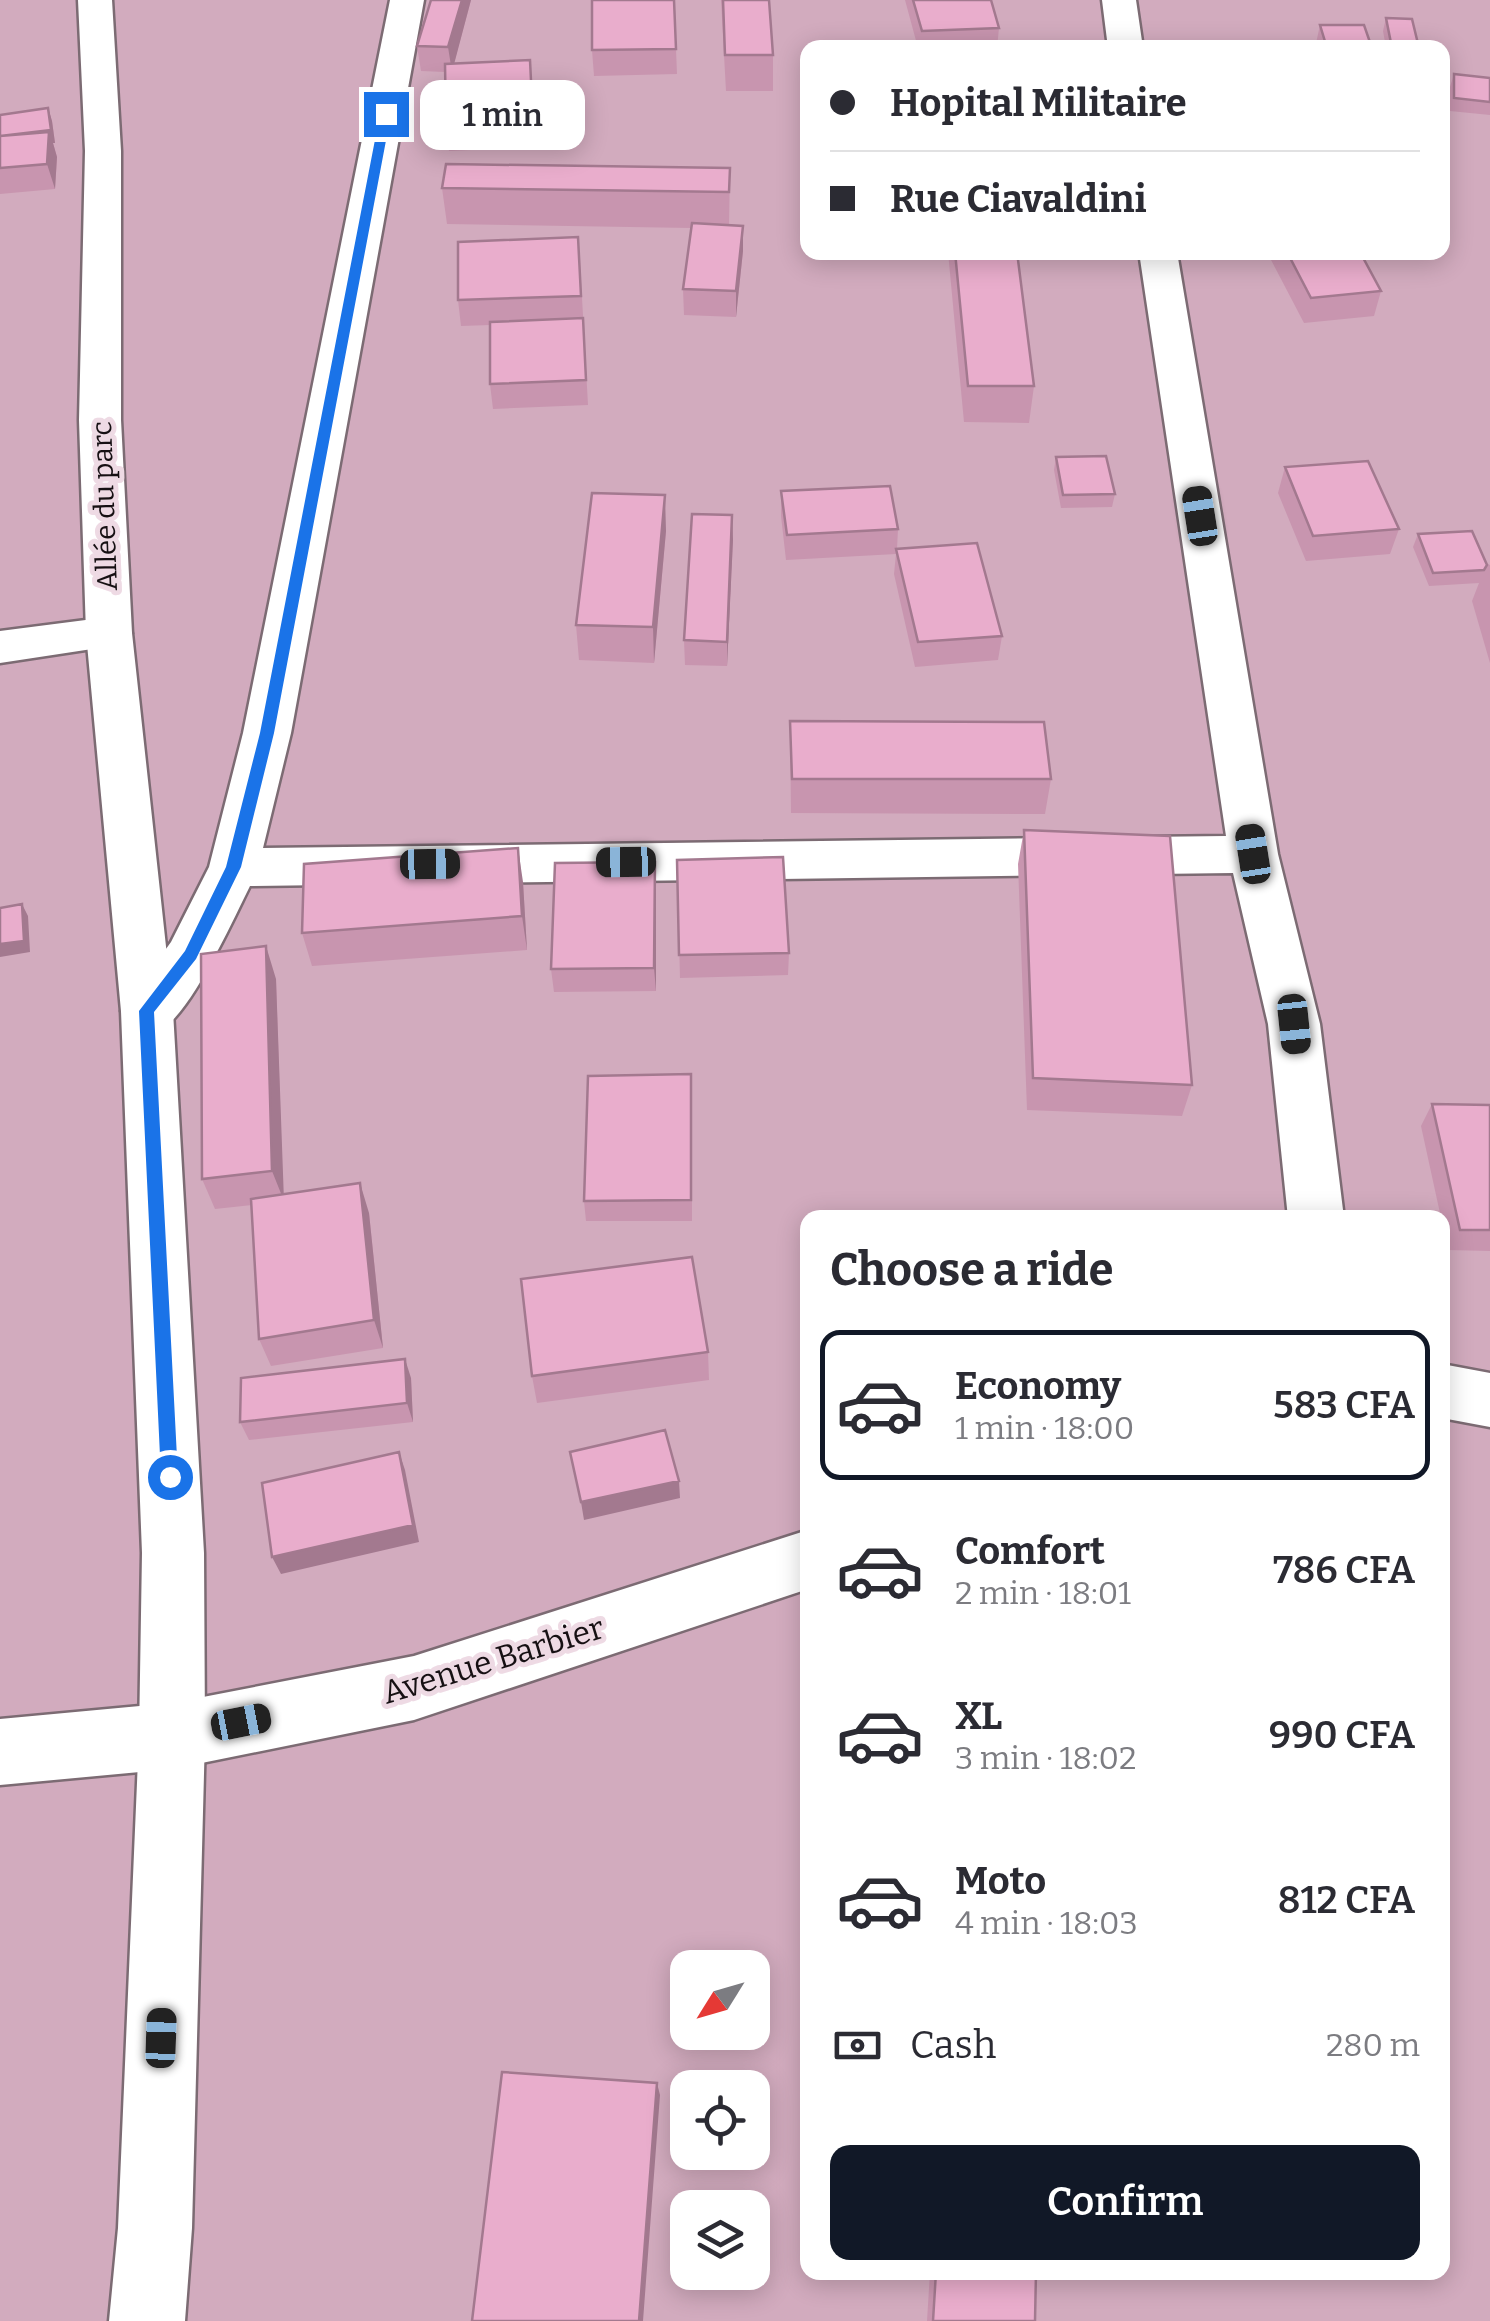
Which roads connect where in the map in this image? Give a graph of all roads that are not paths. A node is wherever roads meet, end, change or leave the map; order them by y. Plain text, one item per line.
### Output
1 (94, 0) edge
2 (407, 0) edge
3 (1119, 0) edge
4 (1125, 40) edge
5 (1159, 260) edge
6 (109, 633) junction
7 (0, 647) edge
8 (1253, 854) junction
9 (234, 867) junction
10 (146, 1011) junction
11 (1315, 1210) edge
12 (1450, 1392) edge
13 (1490, 1400) edge
14 (800, 1563) edge
15 (172, 1736) junction
16 (0, 1752) edge
17 (147, 2321) edge

1 - 6 street, Allée du parc
2 - 9 street
3 - 4 street
5 - 8 street
6 - 7 street
6 - 10 street, Allée du parc
8 - 9 street
8 - 11 street
9 - 10 street
10 - 15 street, Allée du parc
12 - 13 street
14 - 15 street, Avenue Barbier
15 - 16 street, Avenue Barbier
15 - 17 street, Allée du parc

